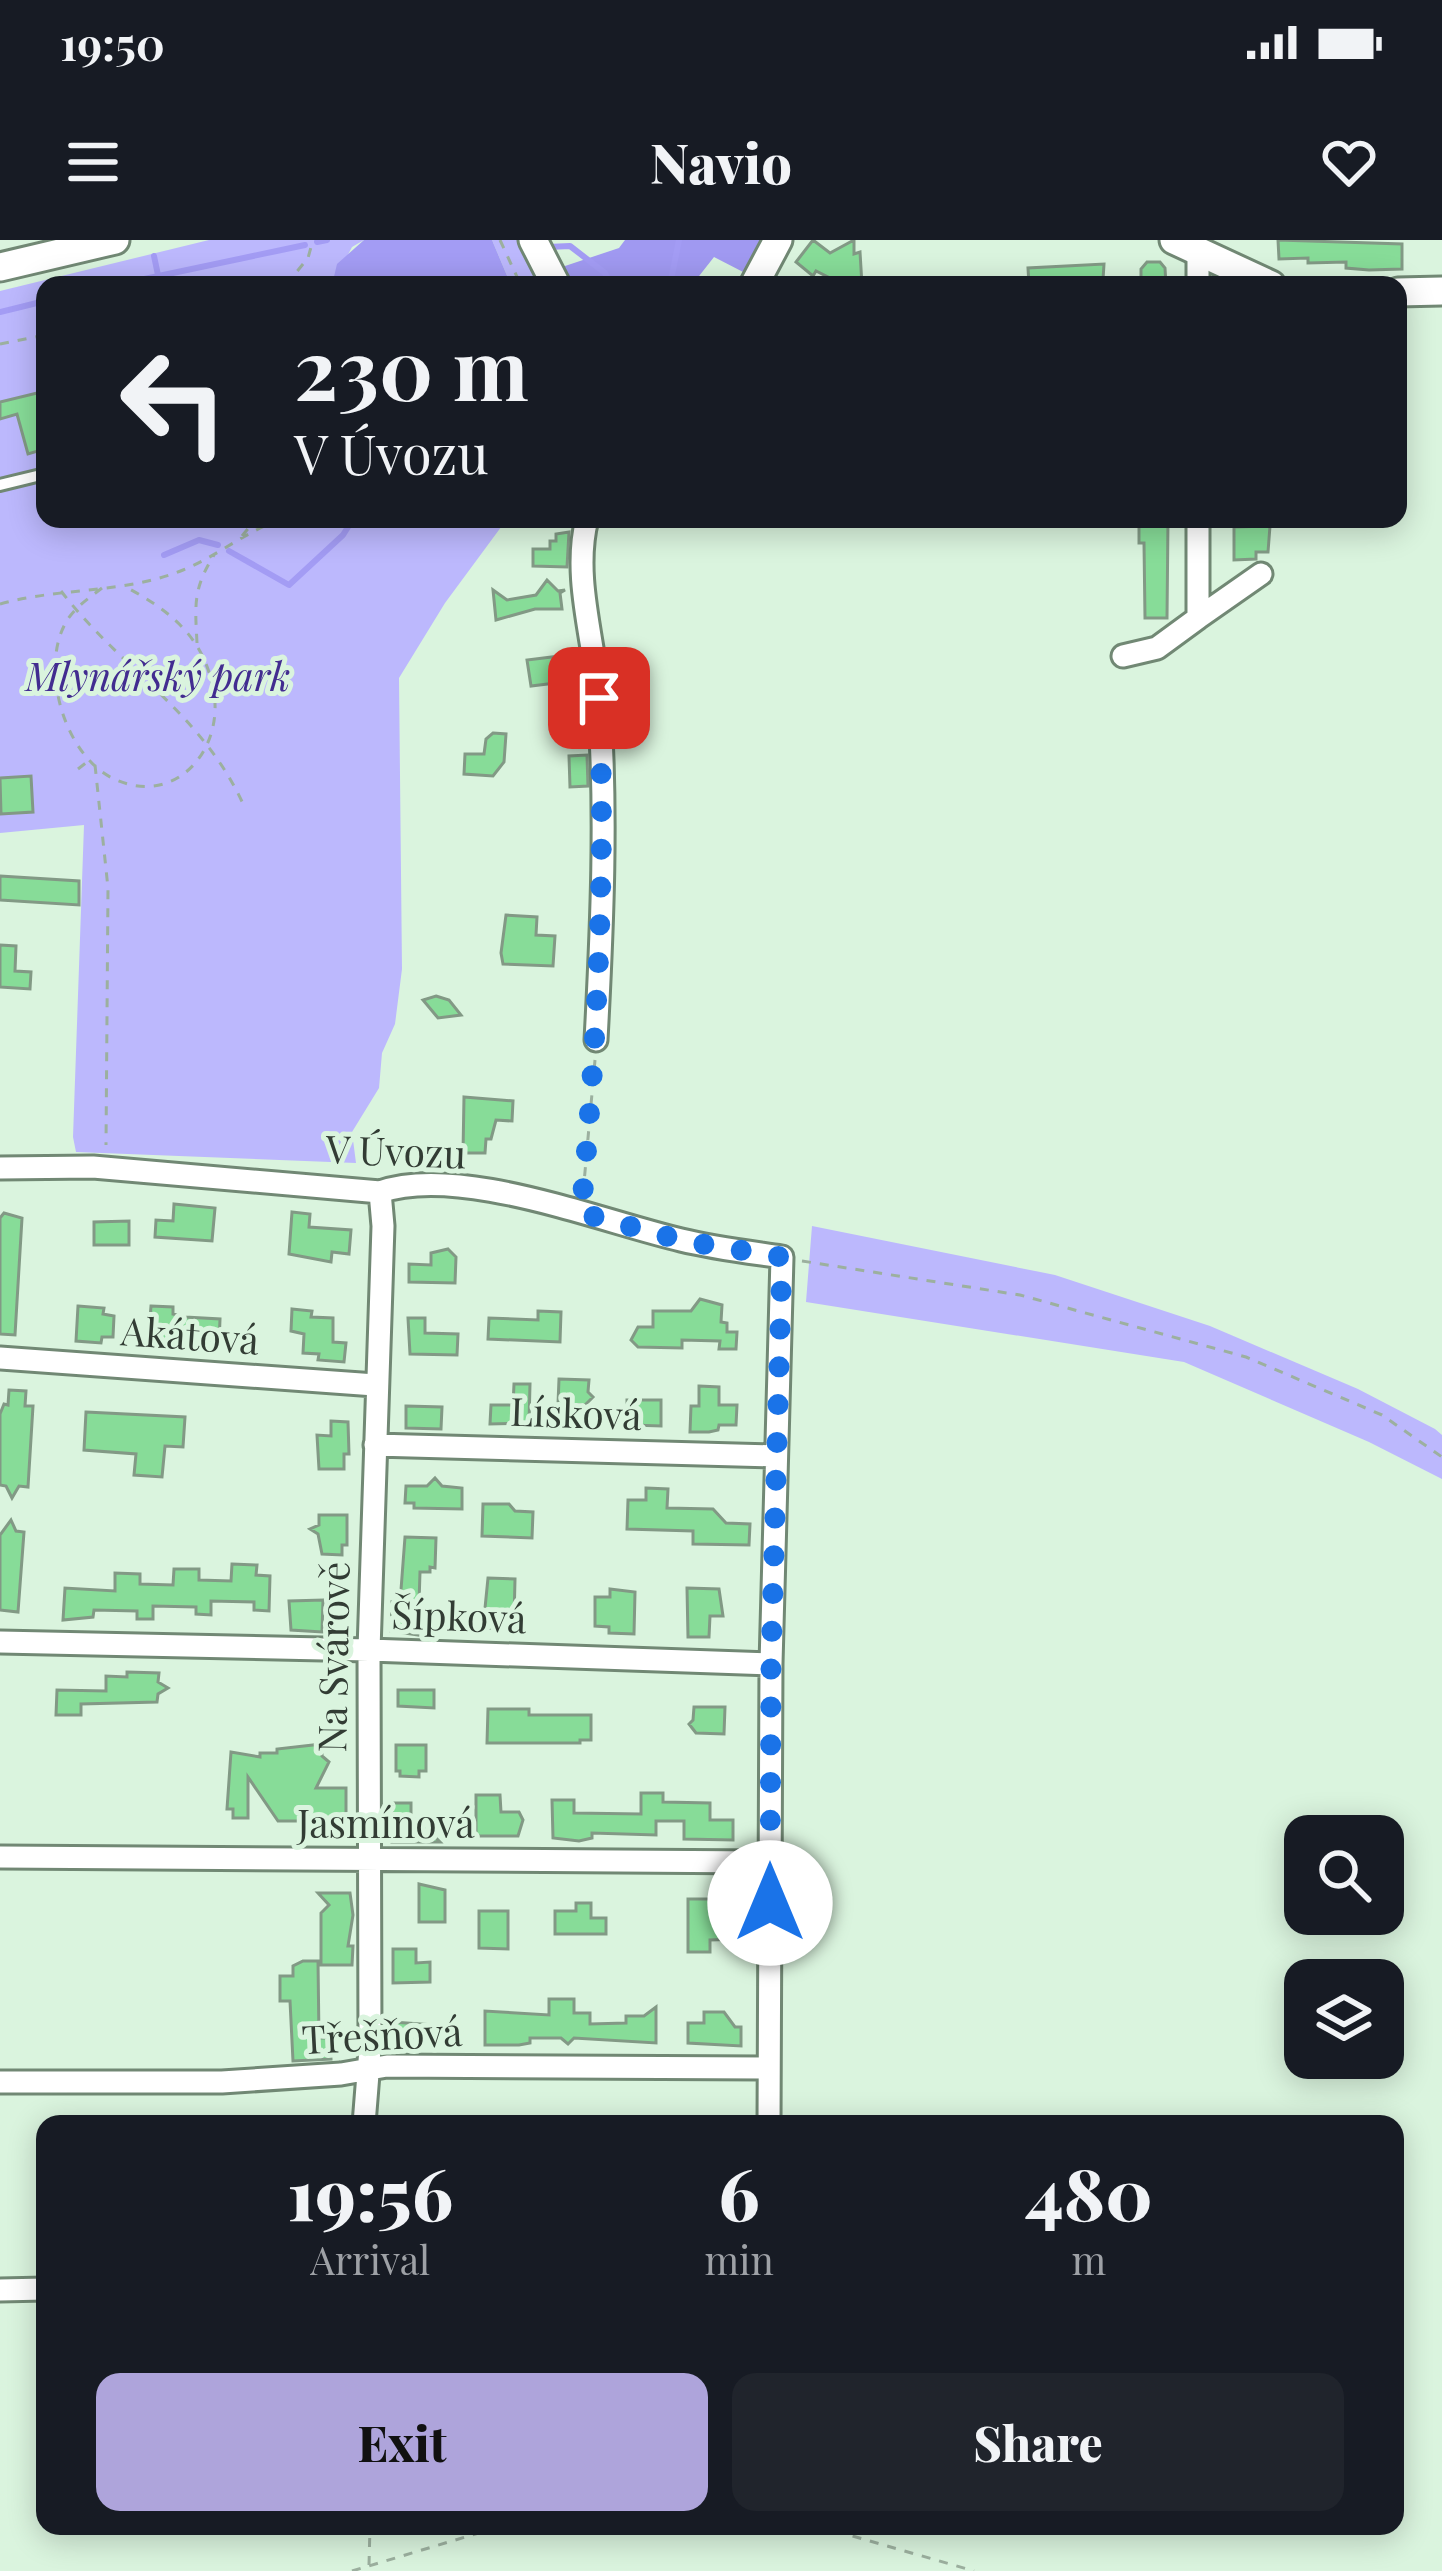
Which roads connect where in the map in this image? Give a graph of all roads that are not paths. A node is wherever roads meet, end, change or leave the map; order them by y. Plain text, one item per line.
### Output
1 (115, 240) edge
2 (533, 240) edge
3 (778, 240) edge
4 (1186, 246) edge
5 (0, 267) edge
6 (551, 276) edge
7 (759, 276) edge
8 (1195, 276) edge
9 (1251, 276) edge
10 (1442, 291) edge
11 (1407, 292) edge
12 (36, 476) edge
13 (0, 485) edge
14 (586, 528) edge
15 (1198, 528) edge
16 (1261, 574) dead end
17 (1198, 618) junction
18 (1123, 656) dead end
19 (596, 1040) road end
20 (0, 1168) edge
21 (380, 1192) junction
22 (0, 1358) edge
23 (376, 1385) junction
24 (374, 1444) junction
25 (776, 1456) junction
26 (0, 1642) edge
27 (369, 1650) junction
28 (771, 1664) junction
29 (0, 1857) edge
30 (368, 1860) junction
31 (771, 1862) junction
32 (769, 2068) junction
33 (367, 2071) junction
34 (0, 2082) edge
35 (365, 2115) edge
36 (769, 2115) edge
37 (36, 2289) edge
38 (0, 2290) edge

1 - 5 street
2 - 6 street
3 - 7 street
4 - 8 street
4 - 9 street
10 - 11 street
12 - 13 lane
14 - 19 street
15 - 17 street
16 - 17 street
17 - 18 street
20 - 21 street, V Úvozu
21 - 23 street, Na Svárově
21 - 25 street, V Úvozu
22 - 23 street, Akátová
23 - 24 street, Na Svárově
24 - 25 street, Lísková
24 - 27 street, Na Svárově
25 - 28 street
26 - 27 street, Šípková
27 - 28 street, Šípková
27 - 30 street, Na Svárově
28 - 31 street
29 - 30 street, Jasmínová
30 - 31 street, Jasmínová
30 - 33 street, Na Svárově
31 - 32 street
32 - 33 street, Třešňová
32 - 36 street
33 - 34 street, Třešňová
33 - 35 street, Na Svárově
37 - 38 street

